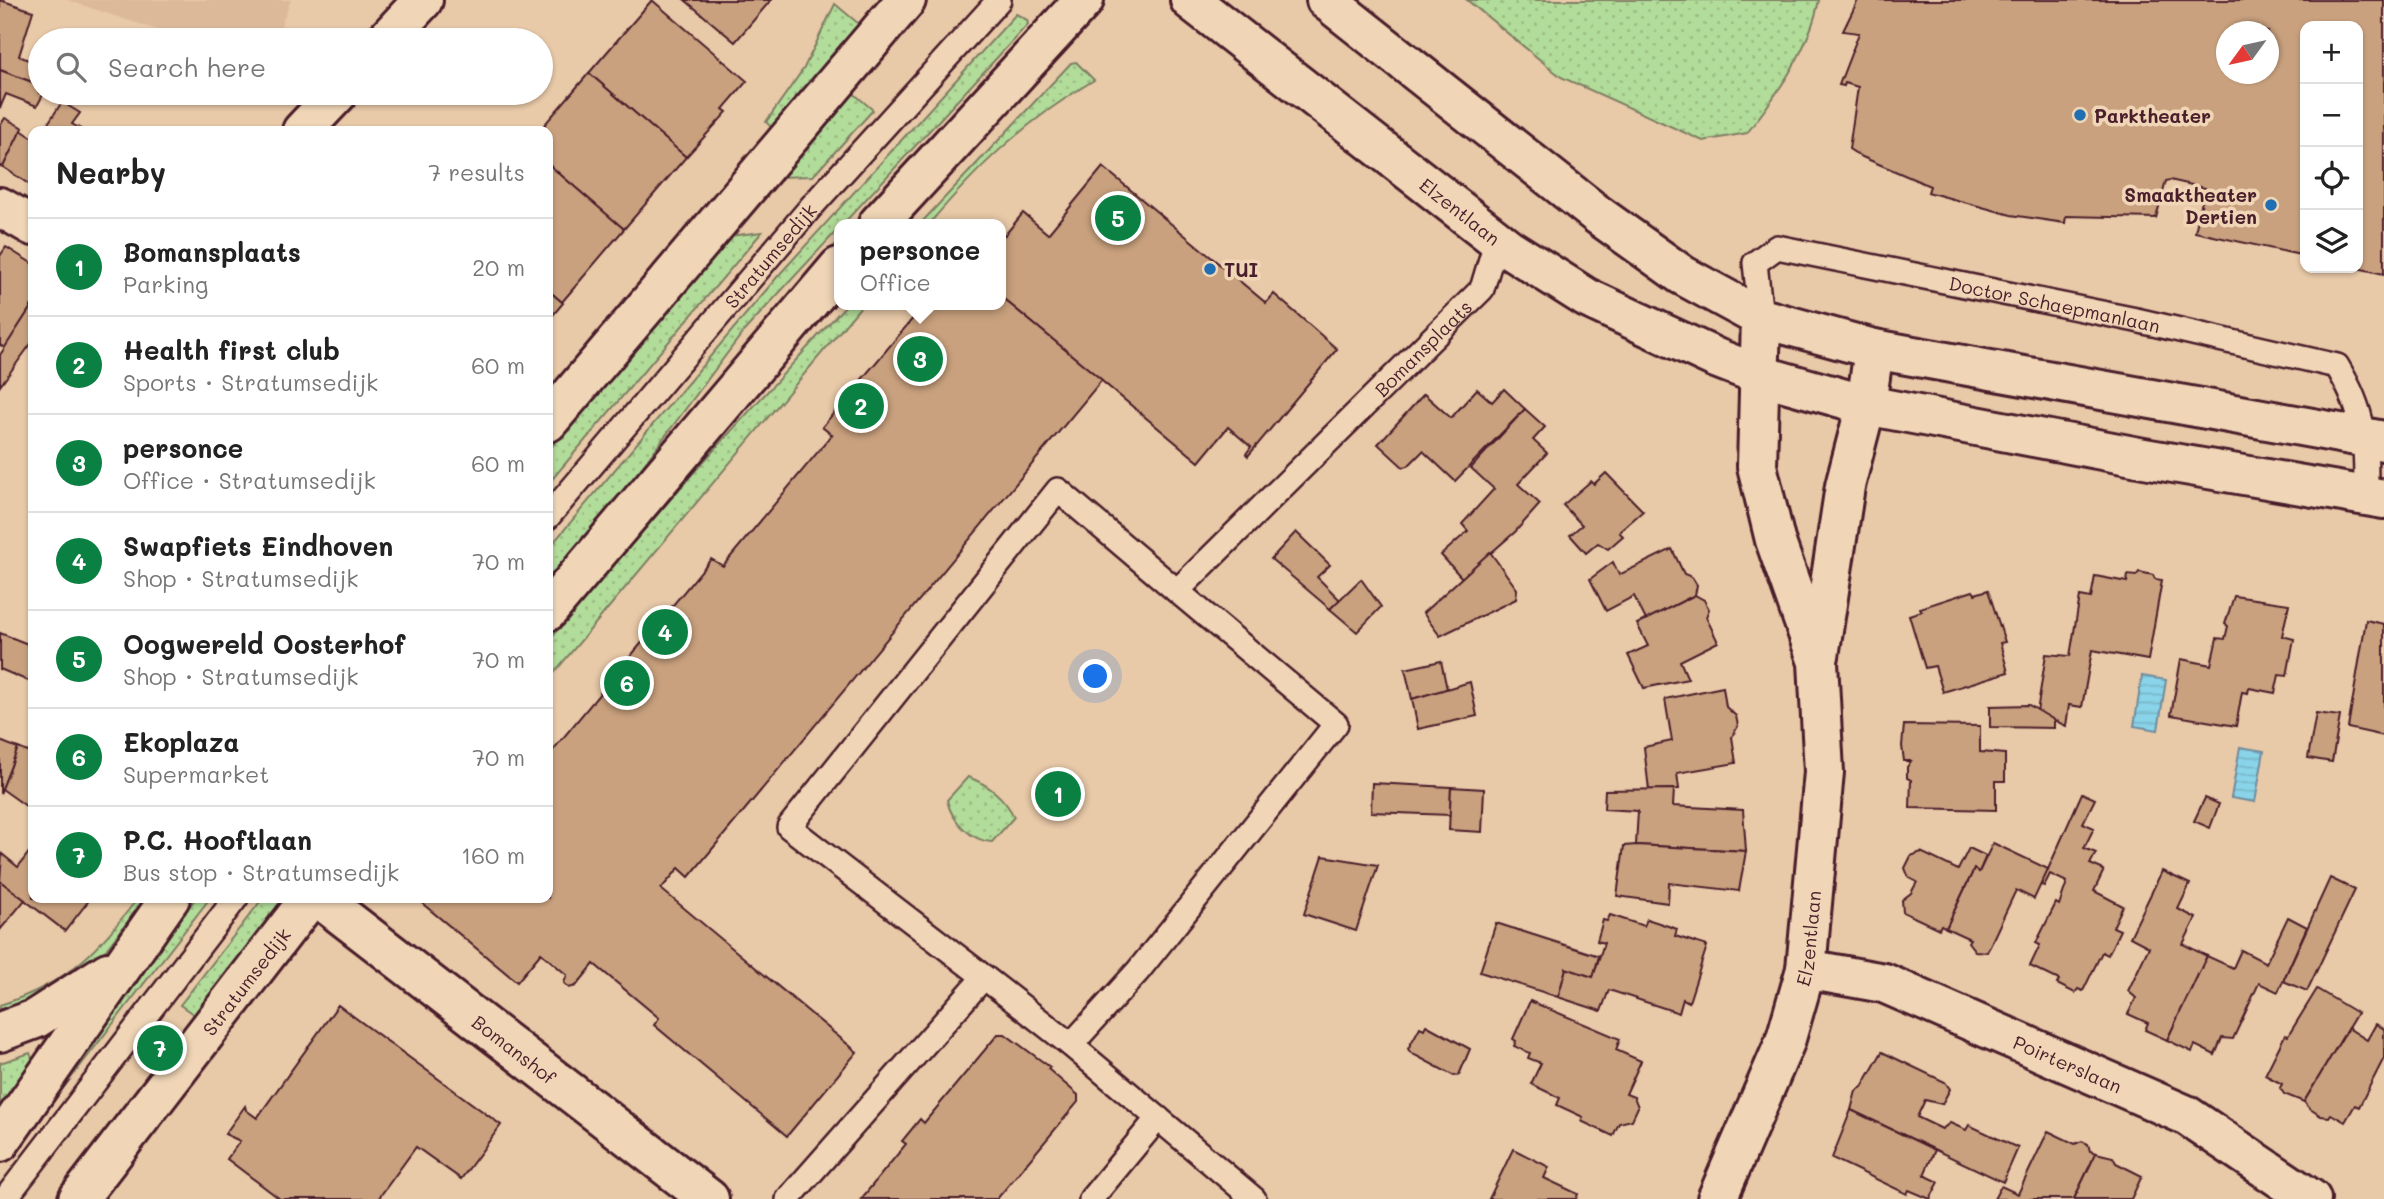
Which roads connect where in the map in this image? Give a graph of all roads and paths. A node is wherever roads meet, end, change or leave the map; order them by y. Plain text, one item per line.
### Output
1 (422, 0) edge
2 (906, 0) edge
3 (999, 0) edge
4 (1084, 0) edge
5 (1190, 0) edge
6 (1326, 0) edge
7 (397, 28) edge
8 (327, 105) edge
9 (307, 126) edge
10 (0, 207) edge
11 (883, 219) edge
12 (28, 223) edge
13 (1497, 239) junction
14 (834, 273) edge
15 (1761, 318) junction
16 (1874, 349) junction
17 (1760, 375) junction
18 (1866, 405) junction
19 (553, 416) edge
20 (2375, 439) edge
21 (2375, 497) edge
22 (553, 511) edge
23 (1177, 591) junction
24 (553, 605) edge
25 (1818, 662) junction
26 (166, 903) edge
27 (232, 903) edge
28 (306, 903) edge
29 (325, 903) edge
30 (122, 963) junction
31 (1806, 969) junction
32 (984, 977) junction
33 (0, 1032) edge
34 (1071, 1045) junction
35 (1158, 1118) junction
36 (0, 1142) edge
37 (5, 1199) edge
38 (78, 1199) edge
39 (709, 1199) edge
40 (788, 1199) edge
41 (1091, 1199) edge
42 (1254, 1199) edge
43 (1717, 1199) edge
44 (2311, 1199) edge

1 - 7 street
2 - 19 street
3 - 22 lane, Stratumsedijk
4 - 11 street
5 - 13 street, Elzentlaan
6 - 15 street
8 - 9 street
10 - 12 street
13 - 17 street, Elzentlaan
13 - 23 lane, Bomansplaats
14 - 24 street
15 - 16 street
15 - 17 street, Elzentlaan
15 - 20 lane, Doctor Schaepmanlaan
16 - 18 street, Elzentlaan
16 - 20 street
17 - 18 street, Doctor Schaepmanlaan
17 - 25 street, Elzentlaan
18 - 21 street, Doctor Schaepmanlaan
18 - 25 street, Elzentlaan
20 - 21 lane, Doctor Schaepmanlaan
23 - 32 lane
23 - 34 lane
25 - 31 street, Elzentlaan
26 - 30 street
27 - 37 lane
28 - 38 street, Stratumsedijk
29 - 39 street, Bomanshof
30 - 33 street
30 - 36 street
31 - 43 street, Elzentlaan
31 - 44 street, Poirterslaan
32 - 34 lane
32 - 40 lane
34 - 35 lane
35 - 41 lane
35 - 42 lane

